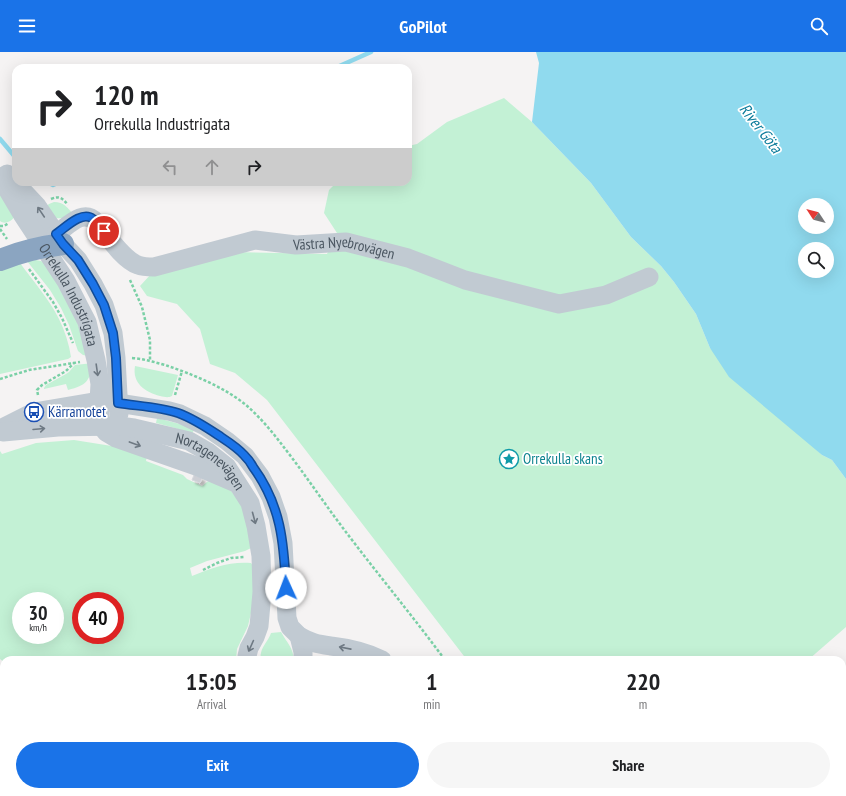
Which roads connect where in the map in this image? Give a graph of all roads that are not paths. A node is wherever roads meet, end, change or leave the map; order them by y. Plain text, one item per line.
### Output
1 (0, 166) edge
2 (0, 177) edge
3 (12, 179) edge
4 (18, 186) edge
5 (54, 242) junction
6 (8, 256) edge
7 (649, 277) dead end
8 (99, 401) junction
9 (118, 403) junction
10 (110, 426) junction
11 (0, 431) edge
12 (299, 636) junction
13 (247, 656) edge
14 (303, 656) edge
15 (372, 656) edge

3 -> 1 street, Orrekulla Industrigata
2 - 5 street, Orrekulla Industrigata
5 -> 4 street, Orrekulla Industrigata
5 - 6 highway
5 - 7 street, Västra Nyebrovägen
5 -> 8 street, Orrekulla Industrigata
5 - 9 street, Orrekulla Industrigata
8 - 9 street, Nortagenevägen
8 - 10 street, Orrekulla Industrigata
8 - 11 street, Nortagenevägen
9 - 10 street, Orrekulla Industrigata
9 - 12 street, Nortagenevägen
11 -> 10 street, Nortagenevägen
10 -> 13 street, Nortagenevägen
12 - 14 street, Nortagenevägen
15 -> 12 street

